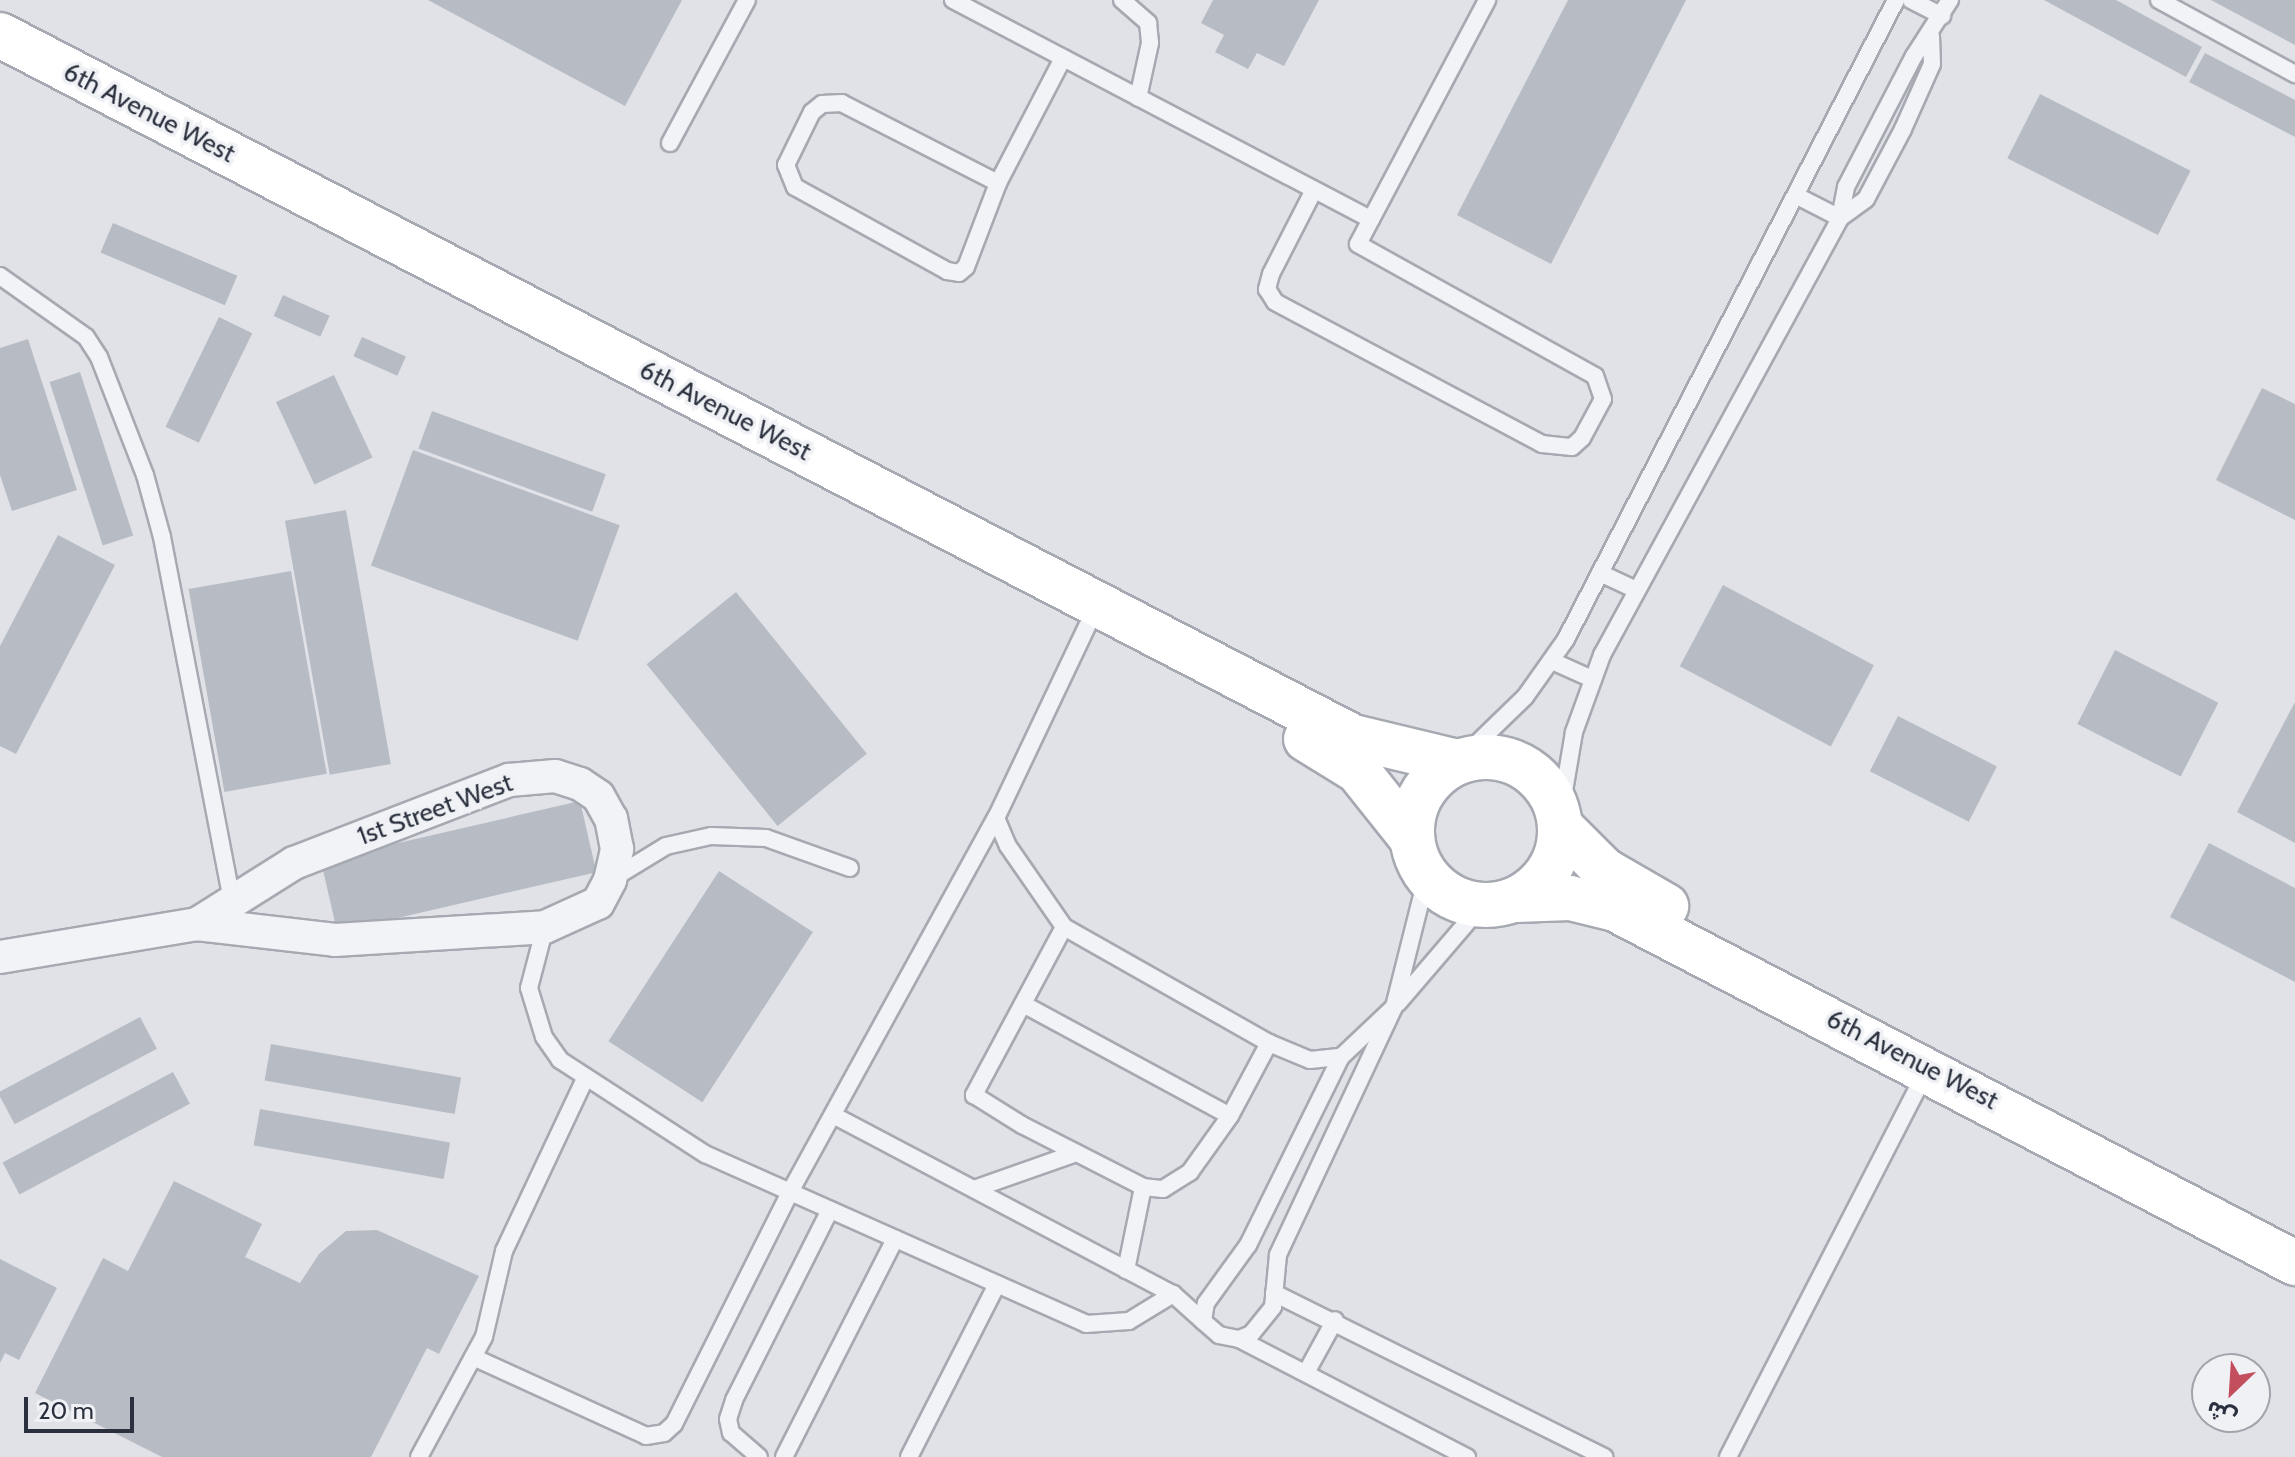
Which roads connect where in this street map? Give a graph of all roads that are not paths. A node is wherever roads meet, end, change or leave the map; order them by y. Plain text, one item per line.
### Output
1 (747, 0) edge
2 (953, 0) edge
3 (1122, 0) edge
4 (1487, 0) edge
5 (1896, 0) edge
6 (1911, 0) edge
7 (1950, 0) edge
8 (2159, 0) edge
9 (1942, 16) junction
10 (0, 35) edge
11 (1931, 36) junction
12 (1063, 58) junction
13 (0, 63) edge
14 (2295, 74) edge
15 (1138, 98) junction
16 (670, 143) dead end
17 (998, 183) junction
18 (1314, 190) junction
19 (1797, 196) junction
20 (1840, 218) junction
21 (1371, 219) junction
22 (0, 276) edge
23 (1600, 573) junction
24 (1636, 590) junction
25 (1087, 626) junction
26 (1552, 661) junction
27 (1592, 679) junction
28 (1460, 761) junction
29 (996, 818) junction
30 (1561, 821) junction
31 (1420, 858) junction
32 (850, 868) dead end
33 (610, 880) junction
34 (232, 900) junction
35 (1498, 903) junction
36 (197, 924) junction
37 (545, 927) junction
38 (1064, 927) junction
39 (0, 957) edge
40 (1023, 1004) junction
41 (1394, 1007) junction
42 (1269, 1043) junction
43 (1341, 1057) junction
44 (1928, 1068) junction
45 (586, 1077) junction
46 (833, 1115) junction
47 (1230, 1116) junction
48 (1076, 1153) junction
49 (1143, 1187) junction
50 (974, 1189) junction
51 (790, 1192) junction
52 (830, 1210) junction
53 (2295, 1236) edge
54 (895, 1239) junction
55 (2295, 1263) edge
56 (1126, 1270) junction
57 (997, 1284) junction
58 (1274, 1293) junction
59 (1173, 1294) junction
60 (1335, 1320) junction
61 (1203, 1321) junction
62 (1239, 1339) junction
63 (473, 1357) junction
64 (1307, 1371) junction
65 (419, 1457) edge
66 (759, 1457) edge
67 (784, 1457) edge
68 (909, 1457) edge
69 (1467, 1457) edge
70 (1604, 1457) edge
71 (1728, 1457) edge

1 - 16 lane
2 - 12 lane
3 - 15 lane
4 - 21 lane
5 - 19 lane
6 - 9 lane
7 - 9 lane
8 - 14 lane
9 - 11 lane
10 - 28 main road, 6th Avenue West
11 - 20 lane
11 - 20 lane
12 - 15 lane
12 - 17 lane
13 - 25 main road, 6th Avenue West
15 - 18 lane
17 - 17 lane
18 - 21 lane
18 - 21 lane
19 - 20 lane
19 - 23 lane
20 - 24 lane
22 - 34 lane
23 - 24 lane
23 - 26 lane
24 - 27 lane
25 - 29 lane
25 - 31 main road, 6th Avenue West
26 - 27 lane
26 - 28 lane
27 - 30 lane
28 - 30 main road
28 - 31 main road
29 - 38 lane
29 - 46 lane
30 - 35 main road
30 - 53 main road, 6th Avenue West
31 - 35 main road
31 - 41 lane
32 - 33 lane
33 - 34 street, 1st Street West
33 - 37 street, 1st Street West
34 - 36 street, 1st Street West
35 - 41 lane
35 - 44 main road, 6th Avenue West
36 - 37 street, 1st Street West
36 - 39 street, 1st Street West
37 - 45 lane
38 - 40 lane
38 - 42 lane
40 - 47 lane
40 - 48 lane
41 - 43 lane
41 - 58 lane
42 - 43 lane
42 - 47 lane
43 - 61 lane
44 - 55 main road, 6th Avenue West
44 - 71 lane
45 - 51 lane
45 - 63 lane
46 - 50 lane
46 - 51 lane
47 - 49 lane
48 - 49 lane
48 - 50 lane
49 - 56 lane
50 - 56 lane
51 - 52 lane
51 - 63 lane
52 - 54 lane
52 - 66 lane
54 - 57 lane
54 - 67 lane
56 - 59 lane
57 - 59 lane
57 - 68 lane
58 - 60 lane
58 - 62 lane
59 - 61 lane
60 - 64 lane
60 - 70 lane
61 - 62 lane
62 - 64 lane
63 - 65 lane
64 - 69 lane

